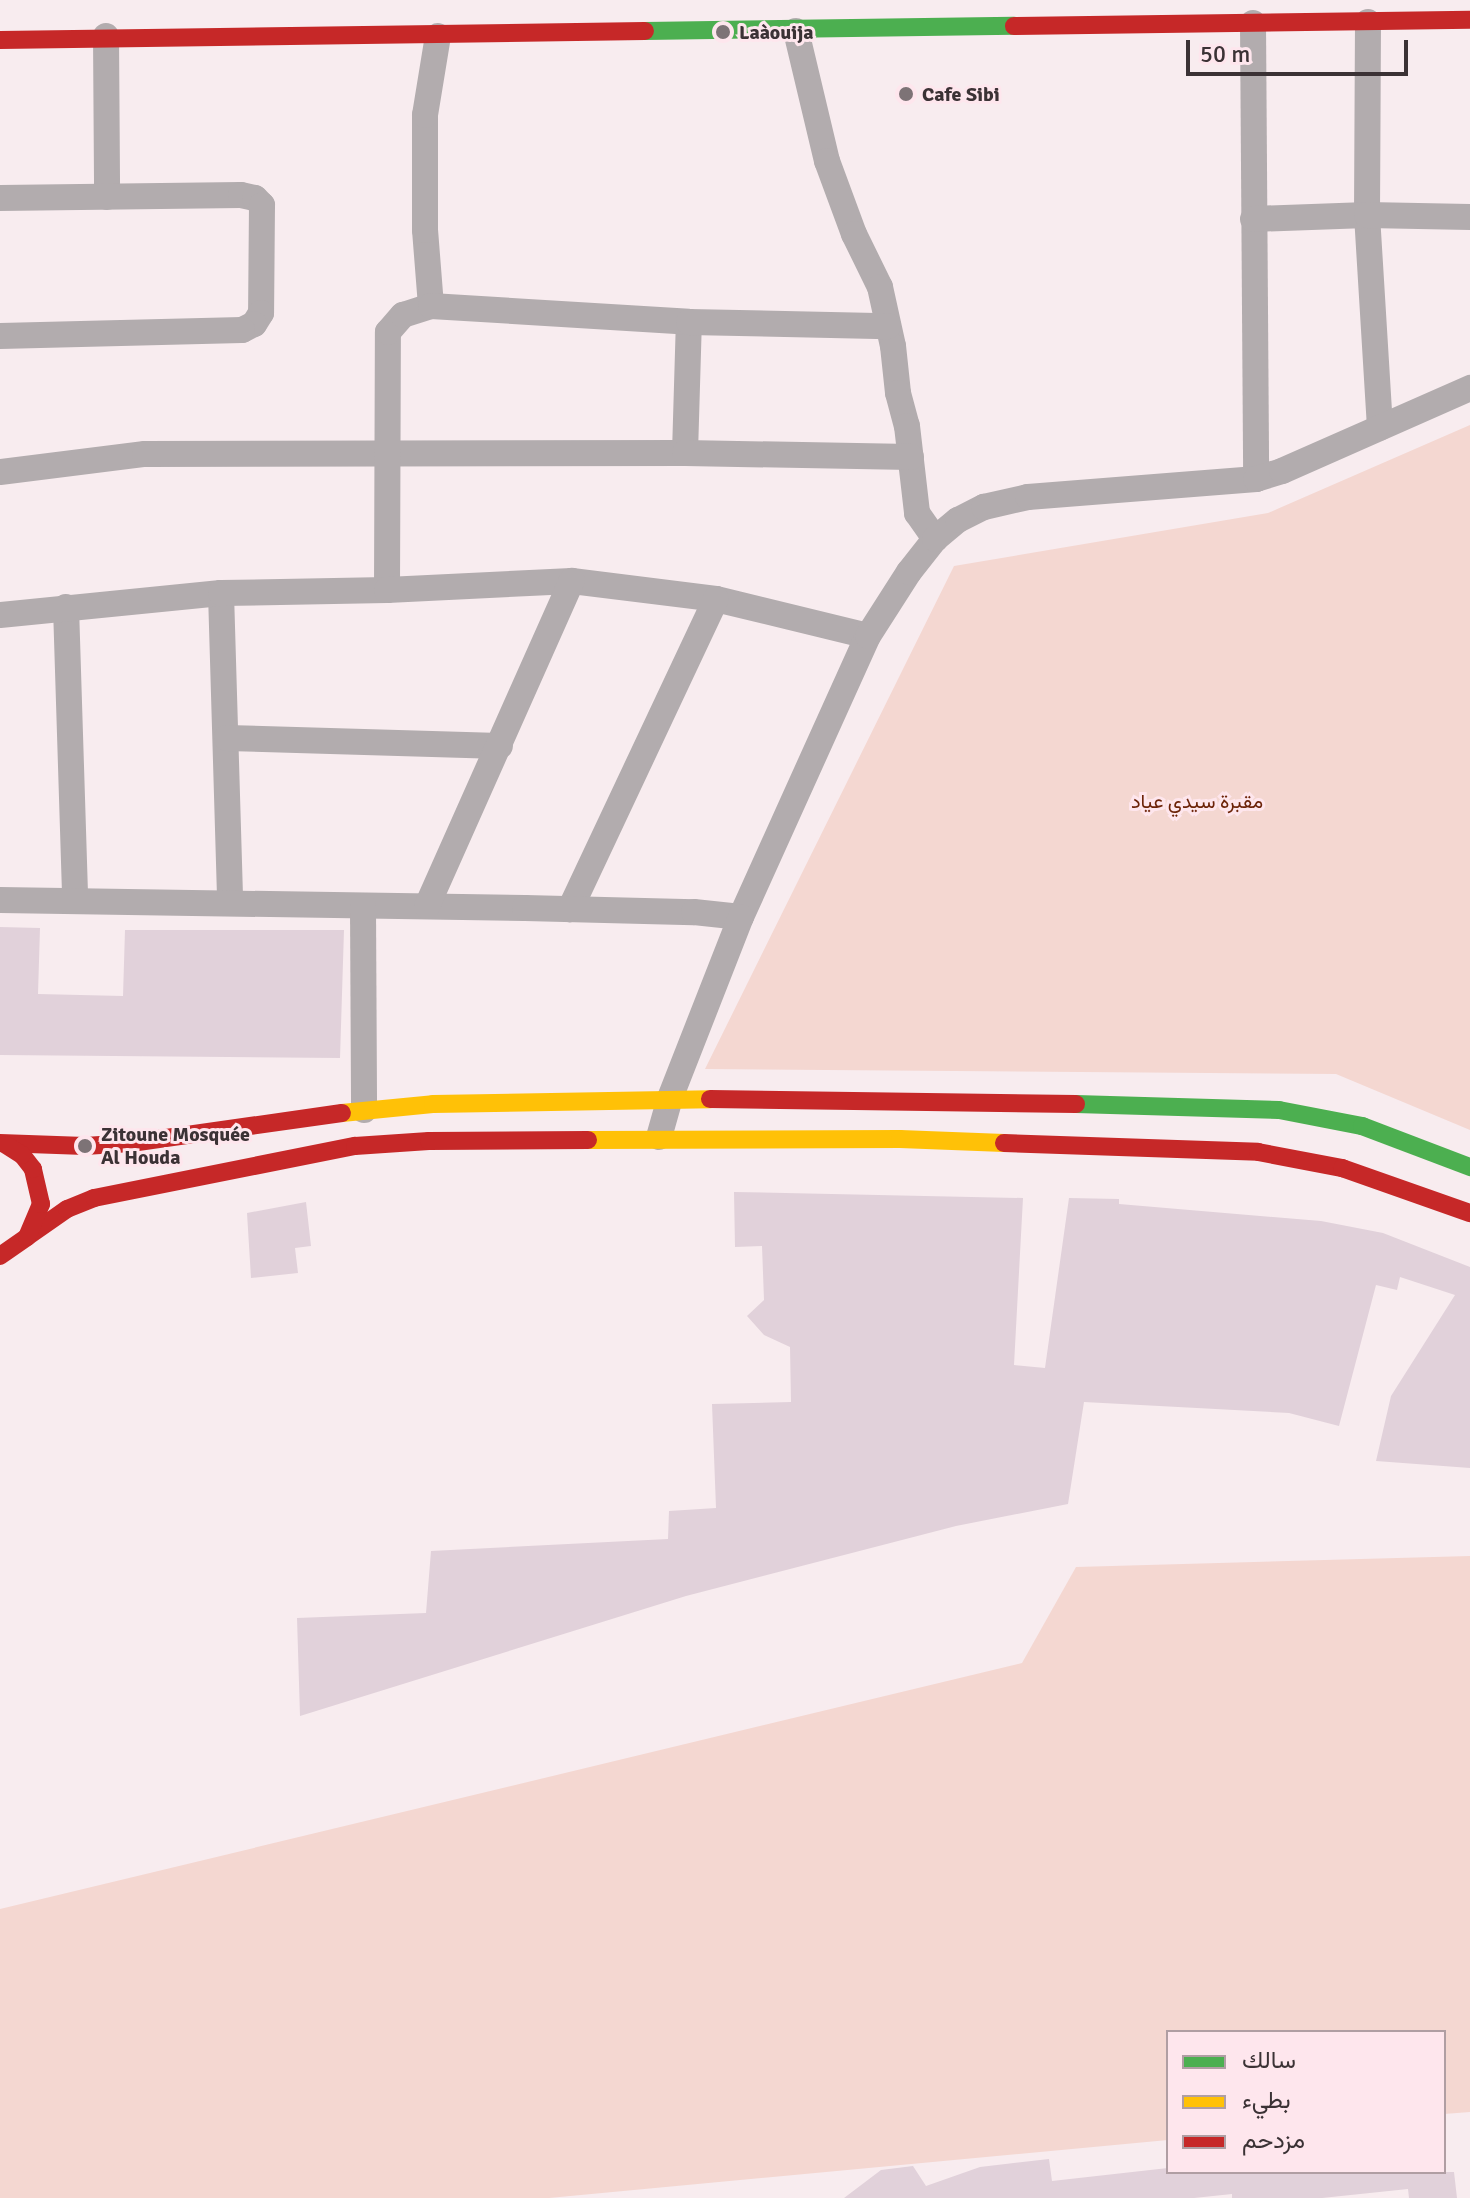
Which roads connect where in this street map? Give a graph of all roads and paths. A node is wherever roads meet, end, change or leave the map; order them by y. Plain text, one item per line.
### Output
1 (1470, 20) edge
2 (1368, 22) junction
3 (796, 23) junction
4 (1253, 23) junction
5 (106, 36) junction
6 (438, 36) junction
7 (0, 40) edge
8 (107, 197) junction
9 (0, 198) edge
10 (1367, 215) junction
11 (1470, 217) edge
12 (1253, 219) junction
13 (431, 306) junction
14 (689, 322) junction
15 (888, 326) junction
16 (0, 336) edge
17 (1470, 388) edge
18 (1380, 428) junction
19 (387, 453) junction
20 (685, 453) junction
21 (911, 457) junction
22 (0, 472) edge
23 (1256, 479) junction
24 (935, 539) junction
25 (572, 581) junction
26 (387, 590) junction
27 (221, 593) junction
28 (716, 599) junction
29 (66, 607) junction
30 (0, 615) edge
31 (868, 636) junction
32 (227, 738) junction
33 (500, 746) junction
34 (0, 900) edge
35 (75, 901) junction
36 (230, 901) junction
37 (363, 906) junction
38 (427, 906) junction
39 (570, 909) junction
40 (741, 917) junction
41 (670, 1098) junction
42 (364, 1110) junction
43 (1025, 1123) junction
44 (659, 1137) junction
45 (3, 1144) edge
46 (1470, 1167) edge
47 (1470, 1213) edge
48 (27, 1237) junction
49 (0, 1256) edge

1 - 2 main road
2 - 4 main road
2 - 10 street
3 - 4 main road
3 - 6 main road
3 - 15 street
4 - 12 street
5 - 6 main road
5 - 7 main road
5 - 8 street
6 - 13 street
8 - 9 street
8 - 16 street
10 - 11 street
10 - 12 street
10 - 18 street
12 - 23 street
13 - 14 street
13 - 19 street
14 - 15 street
14 - 20 street
15 - 21 street
17 - 18 street
18 - 23 street
19 - 20 street
19 - 22 street
19 - 26 street
20 - 21 street
21 - 24 street
23 - 24 street
24 - 31 street
25 - 26 street
25 - 28 street
25 - 33 street
26 - 27 street
27 - 29 street
27 - 32 street
28 - 31 street
28 - 39 street
29 - 30 street
29 - 35 street
31 - 40 street
32 - 33 street
32 - 36 street
33 - 38 street
34 - 35 street
35 - 36 street
36 - 37 street
37 - 38 street
37 - 42 street
38 - 39 street
39 - 40 street
40 - 41 street
41 - 42 main road
41 - 43 main road
41 - 44 street
42 - 45 main road
43 - 44 main road
43 - 46 main road
43 - 47 main road
44 - 48 main road
45 - 48 main road
48 - 49 main road

